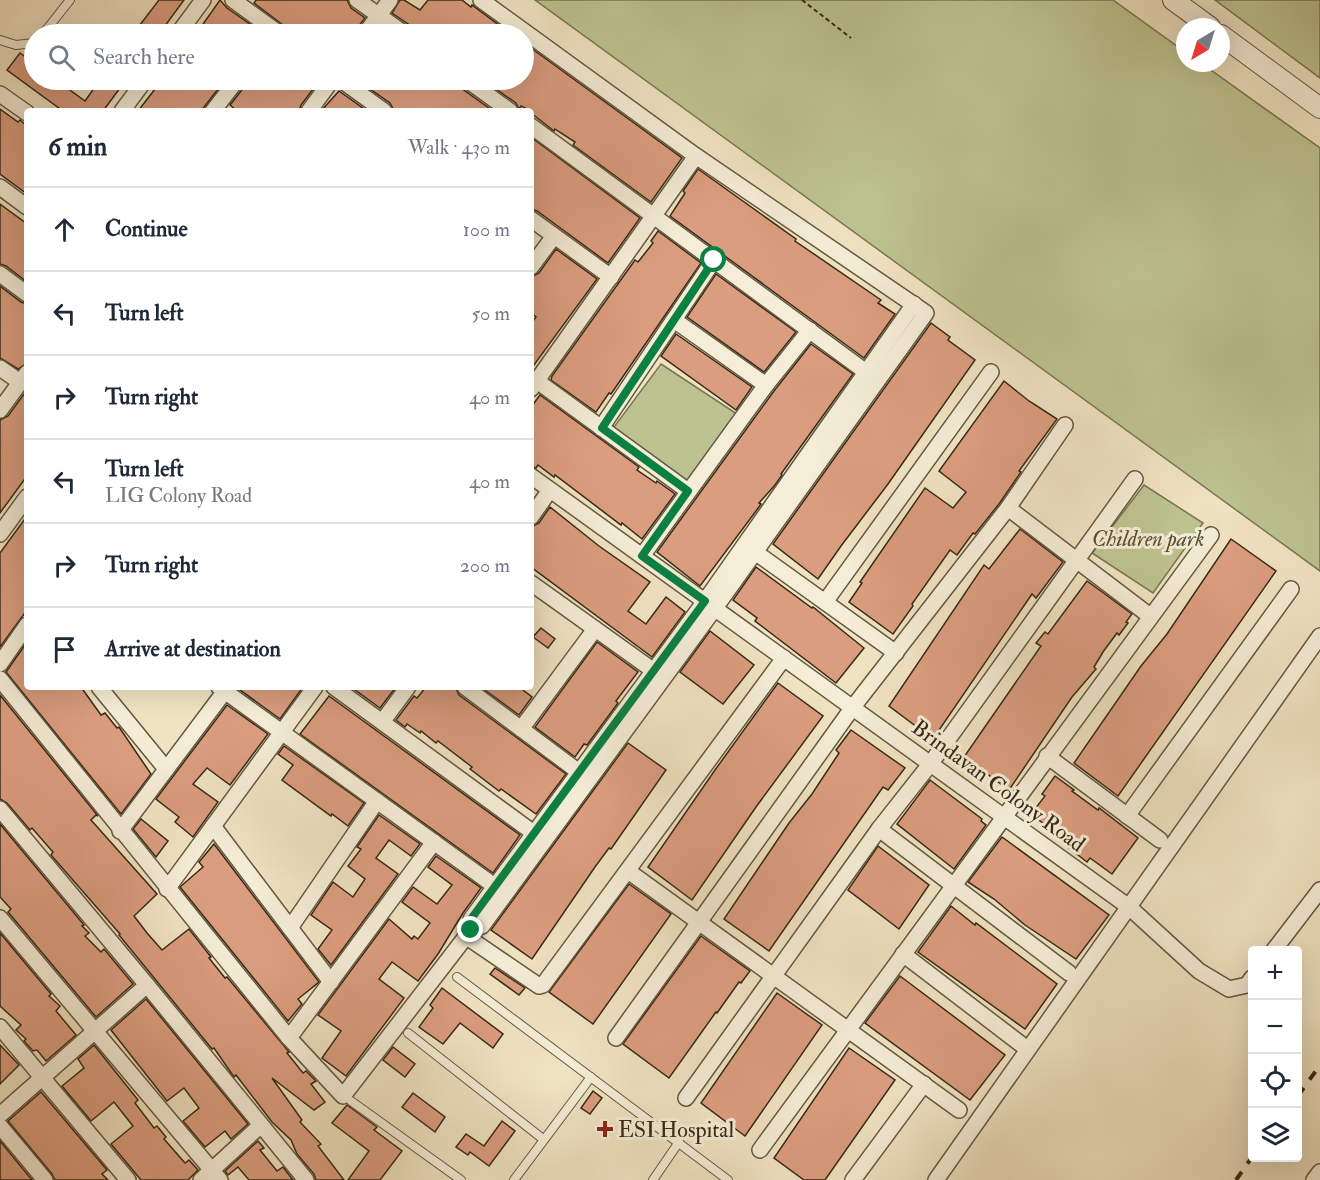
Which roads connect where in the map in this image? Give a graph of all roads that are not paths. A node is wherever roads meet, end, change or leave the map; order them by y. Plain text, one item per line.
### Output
1 (70, 0) edge
2 (203, 0) edge
3 (233, 0) edge
4 (357, 0) edge
5 (390, 0) edge
6 (481, 0) edge
7 (1173, 0) edge
8 (379, 15) junction
9 (1198, 18) edge
10 (52, 24) edge
11 (185, 24) edge
12 (263, 24) edge
13 (372, 24) edge
14 (391, 24) edge
15 (514, 24) edge
16 (534, 38) edge
17 (0, 40) edge
18 (1230, 42) edge
19 (24, 44) edge
20 (138, 90) edge
21 (229, 90) edge
22 (325, 90) edge
23 (355, 90) edge
24 (480, 90) edge
25 (0, 94) edge
26 (124, 108) edge
27 (215, 108) edge
28 (311, 108) edge
29 (380, 108) edge
30 (506, 108) edge
31 (1320, 108) edge
32 (24, 111) edge
33 (534, 128) edge
34 (696, 156) junction
35 (0, 188) edge
36 (24, 205) edge
37 (654, 216) junction
38 (534, 221) edge
39 (554, 236) junction
40 (714, 260) junction
41 (534, 263) edge
42 (0, 274) edge
43 (611, 277) junction
44 (24, 292) edge
45 (914, 304) junction
46 (674, 320) junction
47 (810, 330) junction
48 (0, 368) edge
49 (866, 372) junction
50 (991, 372) dead end
51 (24, 378) edge
52 (534, 385) edge
53 (766, 385) junction
54 (0, 410) edge
55 (1065, 425) dead end
56 (602, 428) junction
57 (534, 478) edge
58 (1135, 479) dead end
59 (550, 490) junction
60 (688, 491) junction
61 (24, 501) edge
62 (1008, 508) junction
63 (534, 513) edge
64 (0, 534) edge
65 (1211, 535) dead end
66 (755, 552) junction
67 (642, 556) junction
68 (1078, 560) junction
69 (534, 585) edge
70 (1292, 589) dead end
71 (825, 602) junction
72 (710, 605) junction
73 (1150, 616) junction
74 (24, 629) edge
75 (595, 629) junction
76 (1320, 636) edge
77 (896, 653) junction
78 (784, 658) junction
79 (0, 664) edge
80 (654, 671) junction
81 (0, 679) edge
82 (101, 690) edge
83 (221, 690) edge
84 (223, 690) edge
85 (313, 690) edge
86 (338, 690) edge
87 (406, 690) edge
88 (469, 690) edge
89 (852, 707) junction
90 (382, 722) junction
91 (521, 729) junction
92 (282, 732) junction
93 (1047, 756) junction
94 (931, 763) junction
95 (166, 769) junction
96 (579, 772) junction
97 (376, 801) junction
98 (0, 809) edge
99 (1004, 816) junction
100 (1127, 816) junction
101 (213, 826) junction
102 (879, 829) junction
103 (120, 831) junction
104 (535, 834) junction
105 (1160, 840) dead end
106 (434, 842) junction
107 (628, 871) junction
108 (954, 885) junction
109 (496, 887) junction
110 (167, 889) junction
111 (1320, 890) edge
112 (1129, 907) junction
113 (0, 918) edge
114 (699, 922) junction
115 (290, 928) junction
116 (469, 932) junction
117 (1278, 946) edge
118 (903, 954) junction
119 (1069, 972) dead end
120 (774, 975) junction
121 (457, 977) dead end
122 (331, 981) junction
123 (1248, 984) edge
124 (147, 985) junction
125 (0, 1027) edge
126 (849, 1029) junction
127 (96, 1032) junction
128 (408, 1033) dead end
129 (289, 1038) junction
130 (616, 1038) dead end
131 (1022, 1045) dead end
132 (591, 1077) junction
133 (43, 1079) junction
134 (924, 1084) junction
135 (686, 1098) dead end
136 (351, 1101) dead end
137 (958, 1110) dead end
138 (0, 1115) edge
139 (261, 1125) junction
140 (0, 1126) edge
141 (543, 1139) junction
142 (679, 1142) junction
143 (760, 1150) dead end
144 (1320, 1172) edge
145 (211, 1177) edge
146 (45, 1180) edge
147 (128, 1180) edge
148 (306, 1180) edge
149 (461, 1180) edge
150 (513, 1180) edge
151 (653, 1180) edge
152 (728, 1180) edge
153 (853, 1180) edge
154 (936, 1180) edge
155 (1314, 1180) edge

1 - 10 lane
2 - 11 street
3 - 12 street
4 - 8 street
5 - 8 street
6 - 15 street
7 - 9 street
8 - 13 street
8 - 14 street
16 - 34 street
17 - 19 lane
18 - 31 street
20 - 26 street
21 - 27 street
22 - 28 street
23 - 29 street
24 - 30 street
25 - 32 street
33 - 37 street
34 - 37 street
34 - 45 street
35 - 36 street
37 - 40 street
37 - 43 street
38 - 39 street
39 - 41 street
39 - 43 street
40 - 46 street
40 - 47 street
42 - 44 street
43 - 52 street
45 - 49 street
45 - 66 street
46 - 53 street
46 - 56 street
47 - 49 street
47 - 53 street
48 - 51 street
49 - 72 street
50 - 71 street
51 - 54 street
52 - 56 street
53 - 60 street
55 - 62 street
56 - 60 street
57 - 59 street, Brindavan Colony Road
58 - 68 street
59 - 63 street
59 - 67 street, Brindavan Colony Road
60 - 67 street
61 - 64 street
62 - 68 street
62 - 77 street
65 - 73 street
66 - 71 street
66 - 72 street
67 - 72 street, Brindavan Colony Road
68 - 73 street
68 - 94 street
69 - 75 street
70 - 100 street
71 - 77 street
72 - 78 street, Brindavan Colony Road
72 - 80 street
72 - 116 street
73 - 93 street
74 - 79 street
75 - 80 street
75 - 91 street
76 - 112 street
77 - 89 street
78 - 89 street, Brindavan Colony Road
78 - 107 street
80 - 96 street
81 - 103 street
82 - 95 street
83 - 95 street
84 - 92 street
85 - 92 street
86 - 90 street
87 - 90 street
88 - 91 street
89 - 94 street, Brindavan Colony Road
89 - 114 street
90 - 104 street
91 - 96 street
92 - 97 street
92 - 101 street
93 - 99 street
93 - 100 street
94 - 99 street, Brindavan Colony Road
94 - 102 street
95 - 103 street
96 - 104 street
97 - 106 street
97 - 115 street
98 - 124 street
99 - 108 street
99 - 112 street, Brindavan Colony Road
100 - 105 street
101 - 110 street
101 - 115 street
102 - 108 street
102 - 120 street
103 - 110 street
104 - 109 street
106 - 109 street
106 - 122 street
107 - 114 street
107 - 116 street
108 - 118 street
108 - 119 street
109 - 116 street
110 - 129 street
111 - 117 street
112 - 123 street, Brindavan Colony Road
112 - 154 street
113 - 127 street
114 - 120 street
114 - 130 street
115 - 122 street
116 - 129 street
118 - 126 street
118 - 131 street
120 - 126 street
120 - 135 street
121 - 132 lane
122 - 129 street
124 - 127 street
124 - 139 street
125 - 133 street
126 - 134 street
126 - 143 street
127 - 133 street
127 - 145 street
128 - 141 lane
132 - 141 lane
132 - 142 lane
133 - 138 street
133 - 147 street
134 - 137 street
134 - 153 street
136 - 149 lane
139 - 145 street
139 - 148 street
140 - 146 street
141 - 150 lane
142 - 151 lane
142 - 152 lane
144 - 155 street

